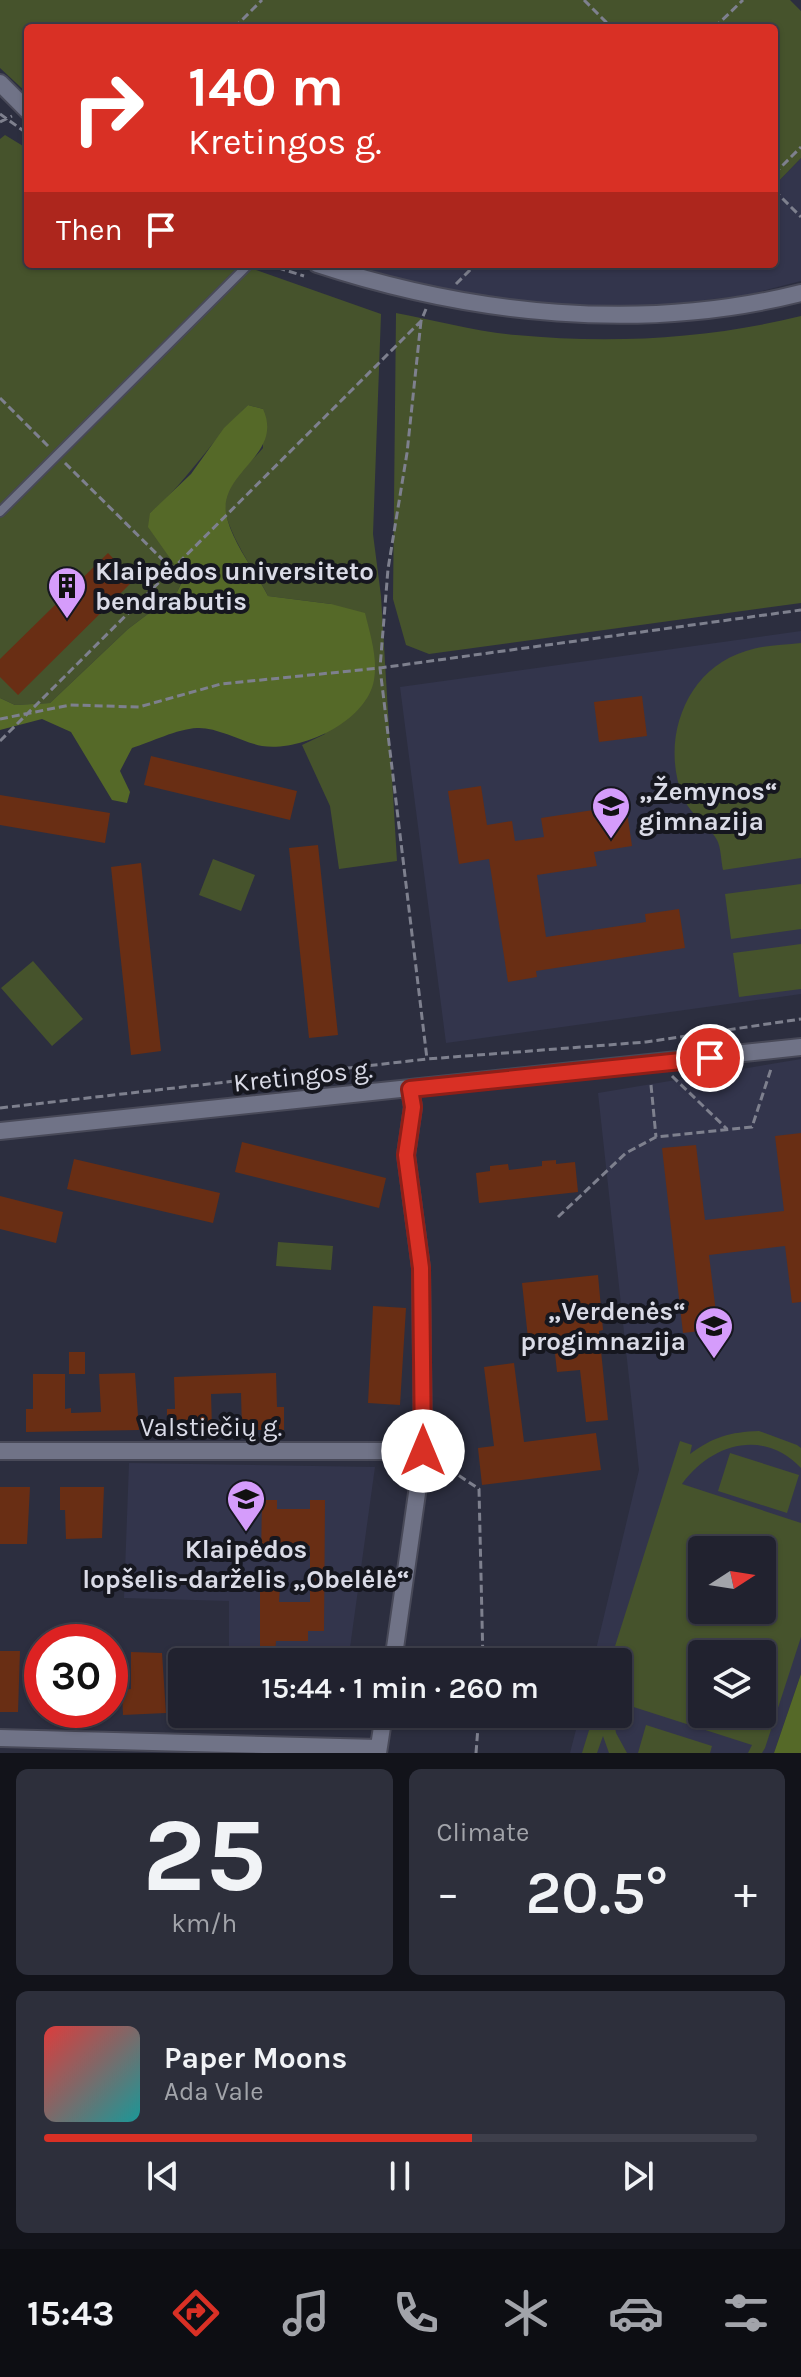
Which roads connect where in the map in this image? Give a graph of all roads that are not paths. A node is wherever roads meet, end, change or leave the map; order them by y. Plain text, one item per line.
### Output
1 (0, 83) edge
2 (24, 107) edge
3 (245, 268) edge
4 (332, 268) edge
5 (801, 293) edge
6 (0, 512) edge
7 (801, 1047) edge
8 (410, 1089) junction
9 (0, 1131) edge
10 (0, 1451) edge
11 (423, 1451) junction
12 (395, 1648) edge
13 (382, 1728) edge
14 (0, 1738) edge
15 (378, 1750) edge

1 - 2 street
3 - 6 lane
4 - 5 street
7 - 8 street, Kretingos g.
8 - 9 street, Kretingos g.
8 - 11 street
10 - 11 street, Valstiečių g.
11 - 12 street
13 - 15 street
14 - 15 street

